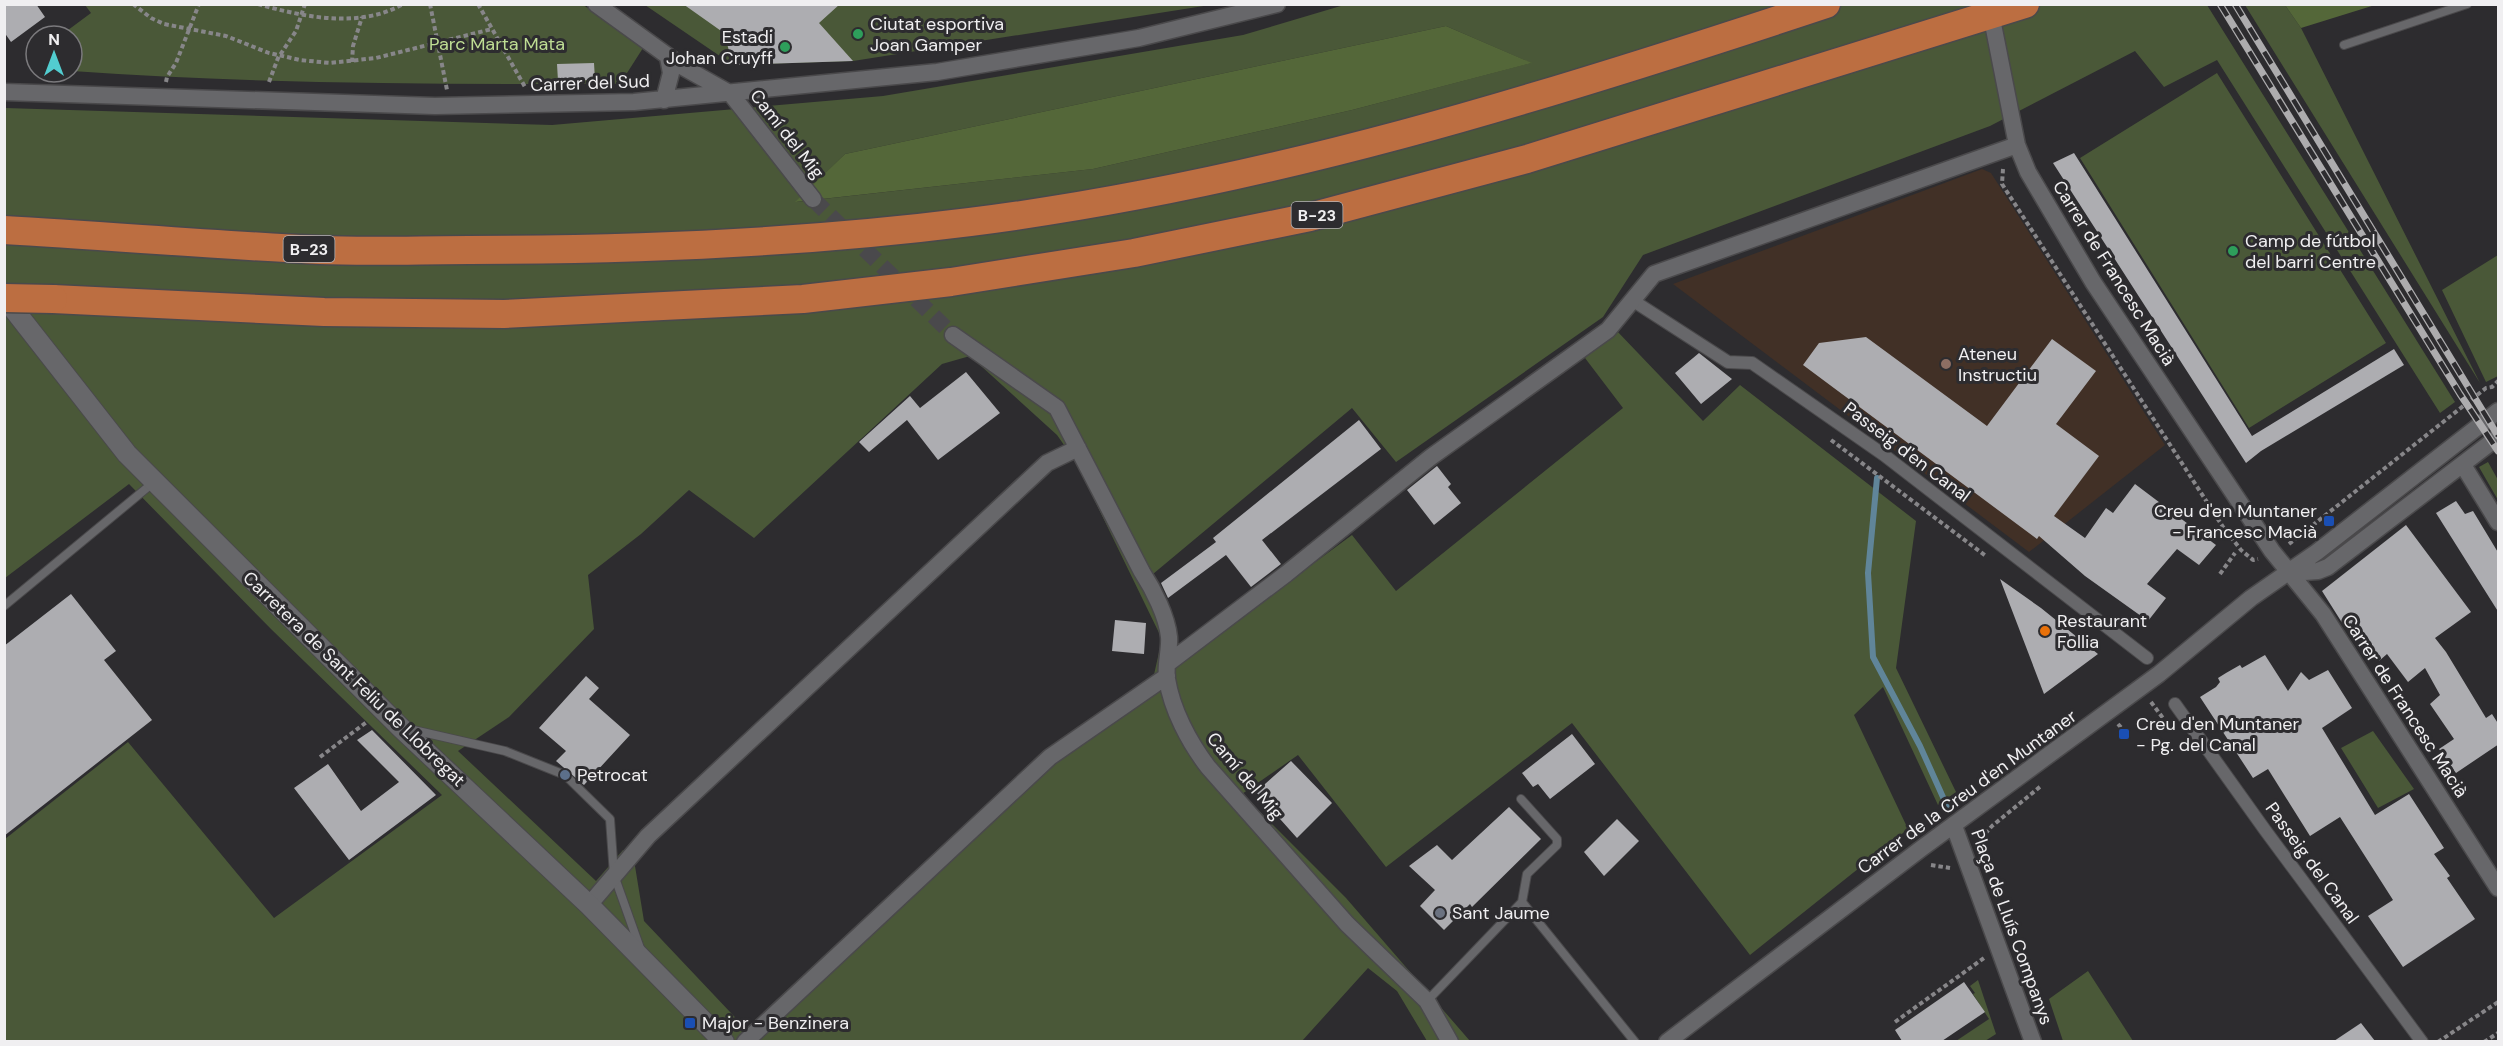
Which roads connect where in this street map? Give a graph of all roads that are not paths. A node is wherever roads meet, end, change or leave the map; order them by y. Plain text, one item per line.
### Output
1 (596, 4) edge
2 (1277, 4) edge
3 (1826, 4) edge
4 (2025, 4) edge
5 (2467, 4) edge
6 (1993, 24) dead end
7 (2344, 45) dead end
8 (668, 57) junction
9 (4, 92) edge
10 (731, 94) junction
11 (664, 99) junction
12 (2017, 145) junction
13 (813, 199) tunnel mouth
14 (4, 230) edge
15 (8, 297) edge
16 (1632, 300) junction
17 (953, 335) tunnel mouth
18 (2499, 411) edge
19 (2499, 437) edge
20 (1078, 448) junction
21 (2463, 465) junction
22 (154, 481) junction
23 (2499, 522) edge
24 (2290, 573) junction
25 (4, 606) edge
26 (2147, 658) dead end
27 (1167, 670) junction
28 (2175, 704) dead end
29 (400, 727) junction
30 (1521, 799) dead end
31 (1954, 826) junction
32 (614, 875) junction
33 (2499, 888) edge
34 (1522, 902) junction
35 (589, 905) junction
36 (644, 960) junction
37 (1427, 1001) junction
38 (724, 1041) edge
39 (745, 1041) edge
40 (1450, 1041) edge
41 (1635, 1041) edge
42 (1667, 1041) edge
43 (2033, 1041) edge
44 (2422, 1041) edge

1 - 8 street, Camí del Mig
2 - 10 street, Carrer del Sud
3 - 14 highway, B-23
4 - 15 highway, B-23, bridge
5 - 7 lane
6 - 12 street, Carrer de Francesc Macià
8 - 10 street, Camí del Mig
8 - 11 street
9 - 11 street, Carrer del Sud
10 - 11 street, Carrer del Sud
10 - 13 street, Camí del Mig
12 - 16 street
12 - 24 street, Carrer de Francesc Macià
15 - 22 street, Carretera de Sant Feliu de Llobregat
16 - 26 street, Passeig d'en Canal
16 - 27 street
17 - 20 street, Camí del Mig
18 - 24 street, Carrer de la Creu d'en Muntaner
19 - 21 street, Carrer de la Creu d'en Muntaner
20 - 27 street, Camí del Mig
20 - 32 street
21 - 23 street
21 - 24 street, Carrer de la Creu d'en Muntaner
22 - 25 lane
22 - 29 street, Carretera de Sant Feliu de Llobregat
24 - 31 street, Carrer de la Creu d'en Muntaner
24 - 33 street, Carrer de Francesc Macià
27 - 37 street, Camí del Mig
27 - 39 street
28 - 44 street, Passeig del Canal
29 - 32 lane
29 - 35 street, Carretera de Sant Feliu de Llobregat
30 - 34 lane
31 - 42 street, Carrer de la Creu d'en Muntaner
31 - 43 street, Plaça de Lluís Companys
32 - 35 street
32 - 36 lane
34 - 37 lane
34 - 41 lane
35 - 36 street, Carretera de Sant Feliu de Llobregat
36 - 38 street, Carretera de Sant Feliu de Llobregat
37 - 40 street, Camí del Mig

